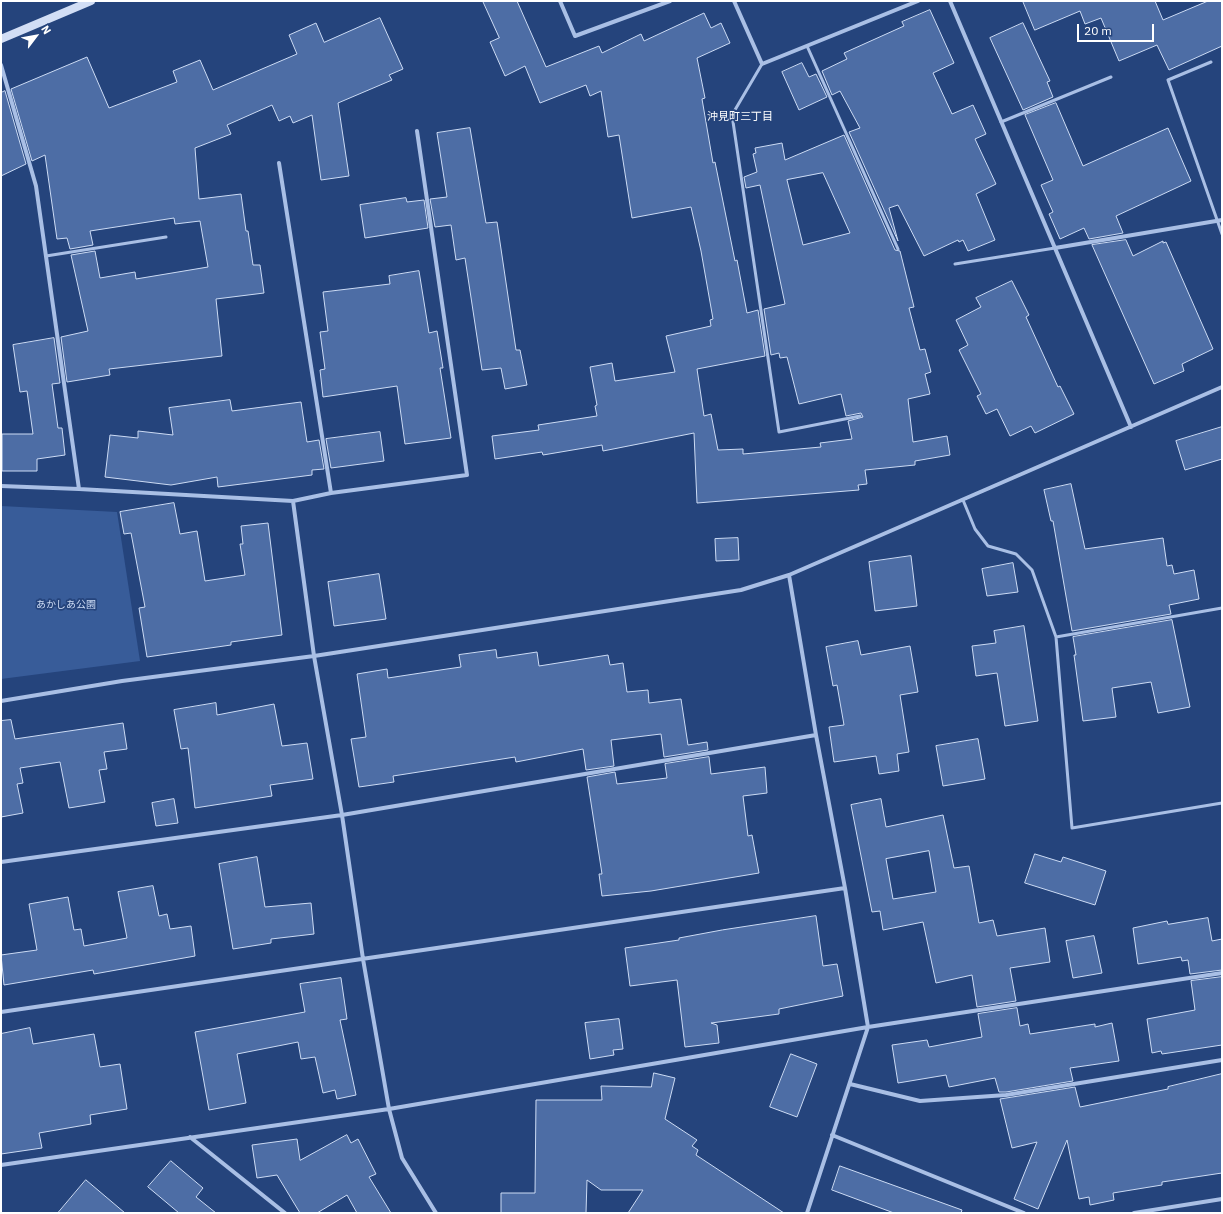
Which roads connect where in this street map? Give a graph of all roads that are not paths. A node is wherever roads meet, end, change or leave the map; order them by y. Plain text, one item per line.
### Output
1 (91, 1) edge
2 (560, 1) edge
3 (670, 1) edge
4 (734, 1) edge
5 (918, 1) edge
6 (950, 1) edge
7 (1, 38) edge
8 (807, 46) junction
9 (1211, 62) dead end
10 (762, 64) junction
11 (1, 65) edge
12 (1111, 77) dead end
13 (1001, 122) junction
14 (417, 131) dead end
15 (279, 163) dead end
16 (1222, 220) edge
17 (1216, 221) junction
18 (1222, 234) edge
19 (166, 237) dead end
20 (1055, 248) junction
21 (898, 249) dead end
22 (46, 256) junction
23 (955, 264) dead end
24 (1222, 387) edge
25 (860, 416) dead end
26 (1131, 427) junction
27 (1, 486) edge
28 (79, 488) junction
29 (331, 493) junction
30 (963, 500) junction
31 (293, 501) junction
32 (789, 575) junction
33 (1222, 608) edge
34 (1056, 637) junction
35 (314, 656) junction
36 (1, 701) edge
37 (816, 735) junction
38 (1222, 802) edge
39 (342, 815) junction
40 (1, 862) edge
41 (845, 888) junction
42 (363, 959) junction
43 (1222, 973) edge
44 (1, 1012) edge
45 (868, 1027) junction
46 (1222, 1060) edge
47 (850, 1084) junction
48 (388, 1109) junction
49 (832, 1135) junction
50 (190, 1137) junction
51 (1, 1165) edge
52 (1222, 1199) edge
53 (285, 1213) edge
54 (436, 1213) edge
55 (807, 1213) edge
56 (1024, 1213) edge
57 (1134, 1213) edge

1 - 7 street
2 - 3 street
4 - 10 street
5 - 8 street
6 - 13 street
8 - 10 street
8 - 21 lane
9 - 17 lane
10 - 25 lane
11 - 22 street
12 - 13 lane
13 - 20 street
14 - 29 street
15 - 29 street
16 - 17 street
17 - 18 lane
17 - 20 street
19 - 22 lane
20 - 23 lane
20 - 26 street
22 - 28 street
24 - 26 street
26 - 30 street
27 - 28 street
28 - 31 street
29 - 31 street
30 - 32 street
30 - 34 lane
31 - 35 street
32 - 35 street
32 - 37 street
33 - 34 lane
34 - 38 lane
35 - 36 street
35 - 39 street
37 - 39 street
37 - 41 street
39 - 40 street
39 - 42 street
41 - 42 street
41 - 45 street
42 - 44 street
42 - 48 street
43 - 45 street
45 - 47 street
45 - 48 street
46 - 47 street
47 - 49 street
48 - 50 street
48 - 54 street
49 - 55 street
49 - 56 street
50 - 51 street
50 - 53 street
52 - 57 street

